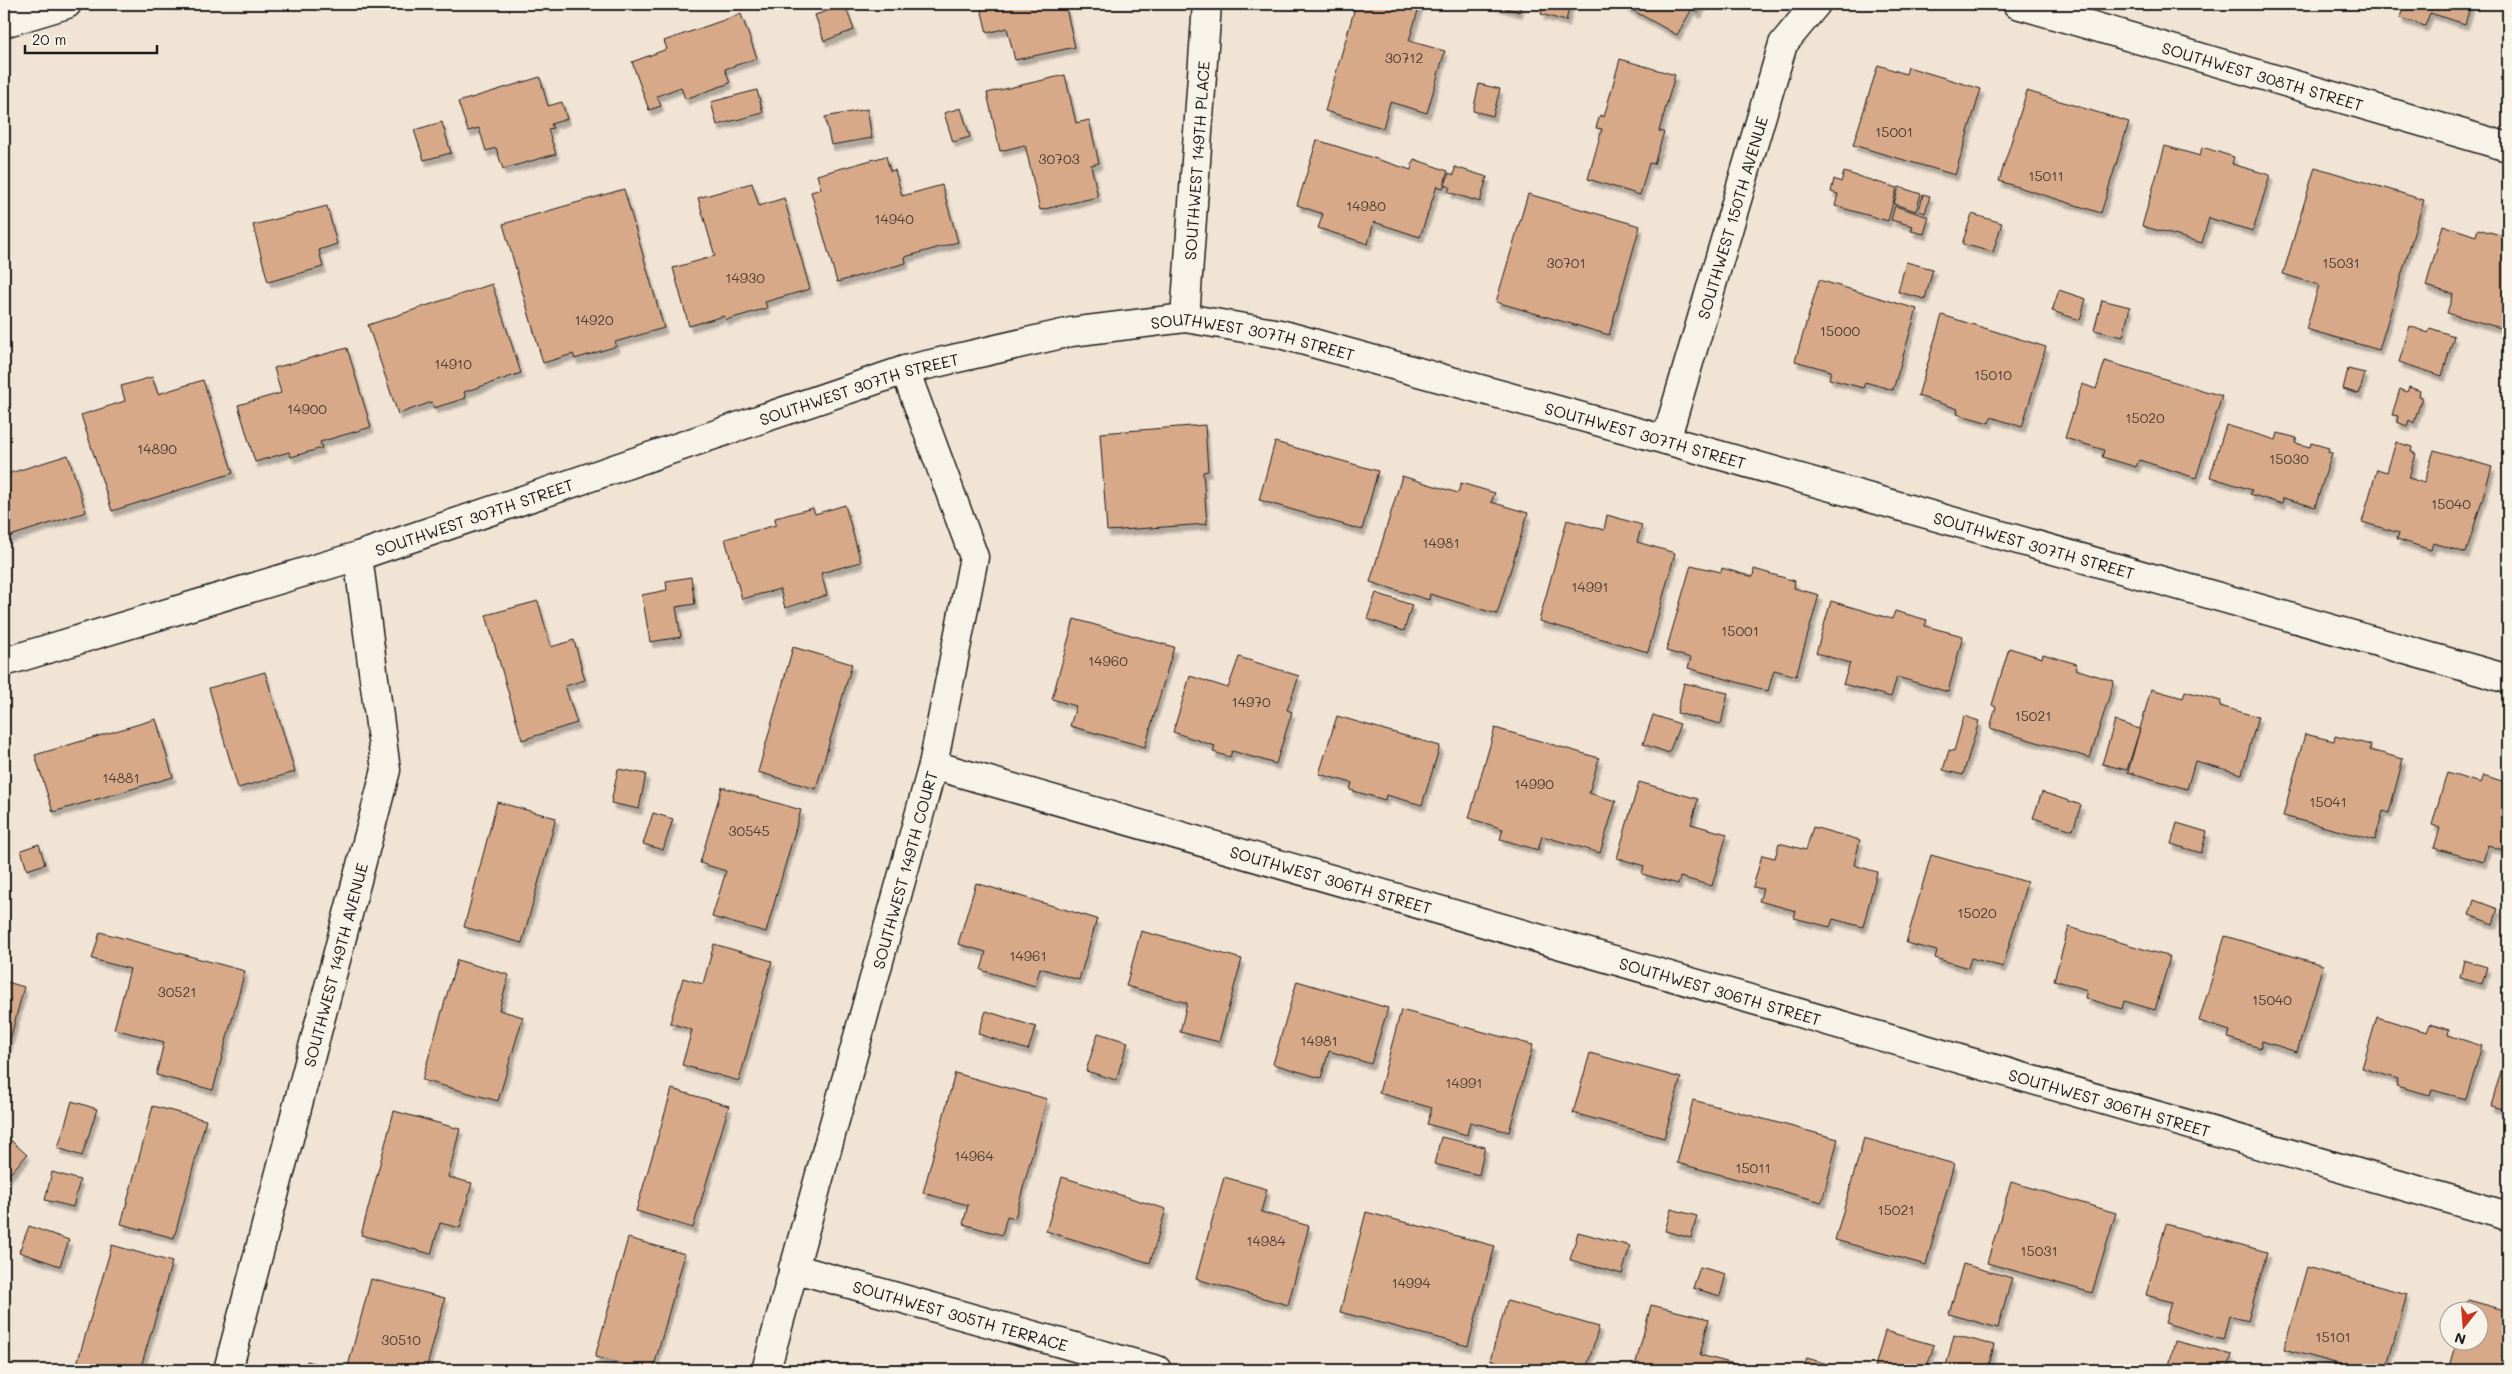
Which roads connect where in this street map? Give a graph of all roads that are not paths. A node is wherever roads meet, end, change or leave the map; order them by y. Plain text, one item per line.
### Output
1 (67, 4) edge
2 (1207, 4) edge
3 (1816, 4) edge
4 (2017, 4) edge
5 (4, 23) edge
6 (2508, 147) edge
7 (1185, 318) junction
8 (906, 370) junction
9 (1666, 440) junction
10 (358, 556) junction
11 (4, 662) edge
12 (2508, 679) edge
13 (933, 765) junction
14 (2508, 1216) edge
15 (793, 1268) junction
16 (228, 1370) edge
17 (766, 1370) edge
18 (1157, 1370) edge

1 - 5 main road
2 - 7 main road, SOUTHWEST 149TH PLACE
3 - 9 main road, SOUTHWEST 150TH AVENUE
4 - 6 main road, SOUTHWEST 308TH STREET
7 - 8 main road, SOUTHWEST 307TH STREET
7 - 9 main road, SOUTHWEST 307TH STREET
8 - 10 main road, SOUTHWEST 307TH STREET
8 - 13 main road, SOUTHWEST 149TH COURT
9 - 12 main road, SOUTHWEST 307TH STREET
10 - 11 main road, SOUTHWEST 307TH STREET
10 - 16 main road, SOUTHWEST 149TH AVENUE
13 - 14 main road, SOUTHWEST 306TH STREET
13 - 15 main road, SOUTHWEST 149TH COURT
15 - 17 main road, SOUTHWEST 149TH COURT
15 - 18 main road, SOUTHWEST 305TH TERRACE

